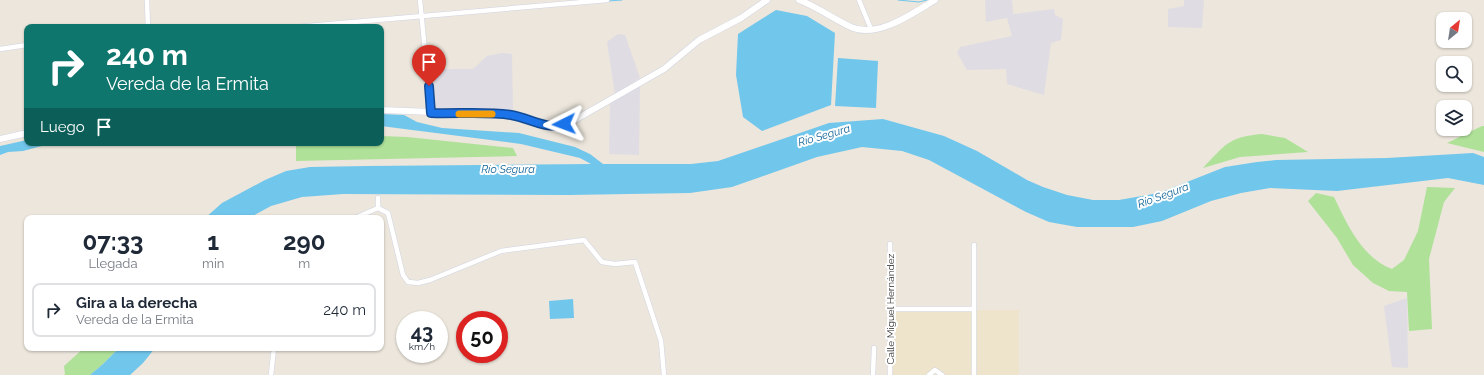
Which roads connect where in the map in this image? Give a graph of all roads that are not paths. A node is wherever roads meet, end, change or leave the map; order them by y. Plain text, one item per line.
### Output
1 (147, 0) edge
2 (420, 0) edge
3 (607, 0) edge
4 (767, 0) edge
5 (799, 0) edge
6 (859, 0) edge
7 (935, 0) edge
8 (422, 16) junction
9 (148, 24) edge
10 (330, 24) edge
11 (871, 29) junction
12 (24, 45) edge
13 (0, 49) edge
14 (384, 110) edge
15 (431, 113) junction
16 (24, 134) edge
17 (0, 139) edge
18 (378, 198) dead end
19 (378, 208) junction
20 (362, 215) edge
21 (890, 244) dead end
22 (974, 245) dead end
23 (890, 309) junction
24 (974, 309) junction
25 (874, 348) dead end
26 (274, 351) edge
27 (271, 375) edge
28 (664, 375) edge
29 (873, 375) edge
30 (890, 375) edge
31 (929, 375) edge
32 (942, 375) edge
33 (974, 375) edge

1 - 9 street
2 - 8 street
3 - 8 street
4 - 15 main road
5 - 11 main road
6 - 11 street
7 - 11 main road
8 - 10 street
8 - 15 street
12 - 13 street
14 - 15 main road
16 - 17 main road
18 - 19 street
19 - 20 street
19 - 28 street
21 - 23 street, Calle Miguel Hernández
22 - 24 street
23 - 24 street
23 - 30 street, Calle Miguel Hernández
24 - 33 street
25 - 29 street
26 - 27 street
31 - 32 street

